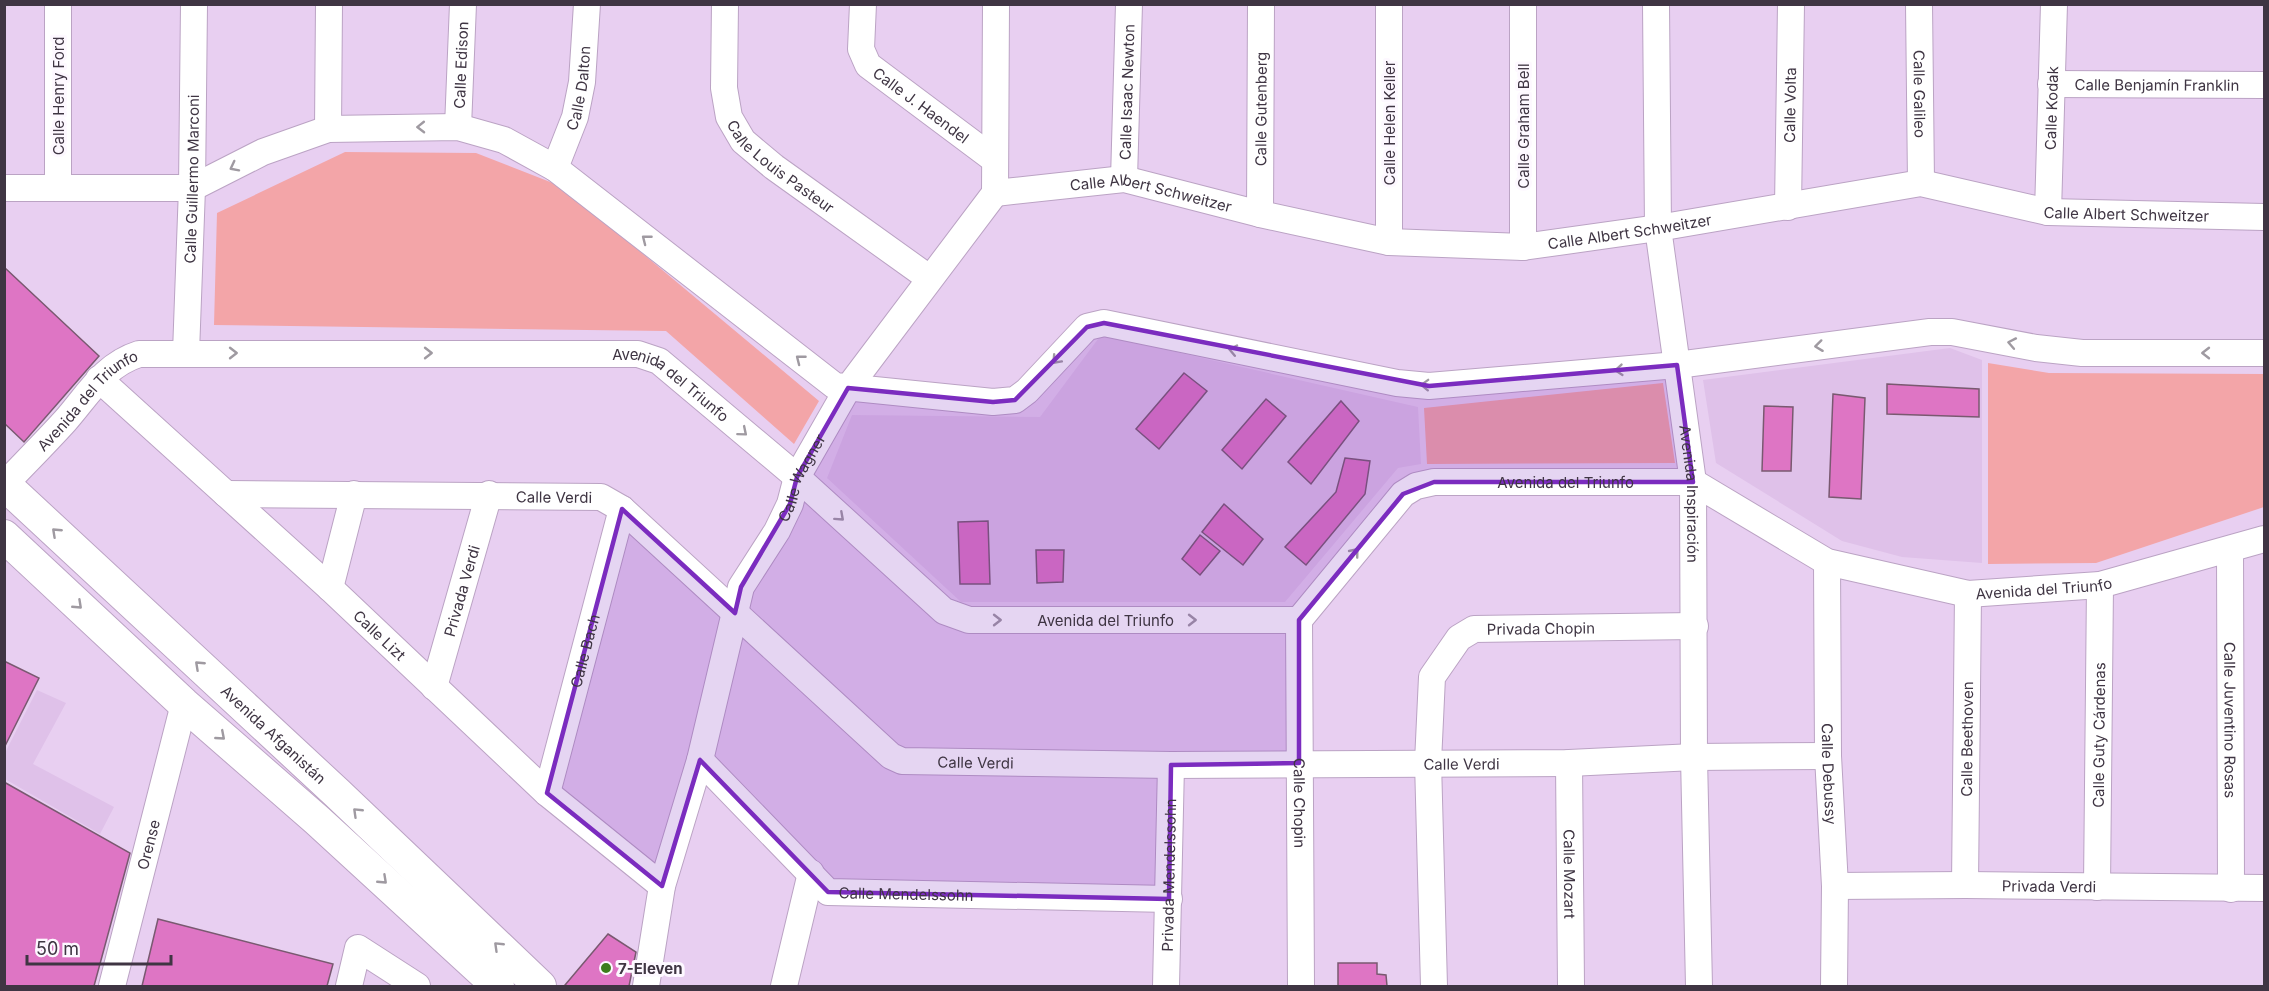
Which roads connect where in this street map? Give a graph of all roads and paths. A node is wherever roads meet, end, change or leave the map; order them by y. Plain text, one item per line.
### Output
1 (58, 4) edge
2 (194, 4) edge
3 (329, 4) edge
4 (463, 4) edge
5 (587, 4) edge
6 (725, 4) edge
7 (863, 4) edge
8 (996, 4) edge
9 (1129, 4) edge
10 (1261, 4) edge
11 (1389, 4) edge
12 (1523, 4) edge
13 (1656, 4) edge
14 (1791, 4) edge
15 (1919, 4) edge
16 (2054, 4) edge
17 (2051, 84) junction
18 (2265, 85) edge
19 (458, 126) junction
20 (328, 129) junction
21 (995, 160) junction
22 (555, 168) junction
23 (1124, 179) junction
24 (1921, 183) junction
25 (4, 188) edge
26 (58, 188) junction
27 (192, 188) junction
28 (995, 193) junction
29 (1788, 207) junction
30 (2048, 212) junction
31 (1260, 213) junction
32 (2265, 218) edge
33 (1658, 228) junction
34 (1389, 242) junction
35 (1523, 247) junction
36 (929, 278) junction
37 (186, 353) junction
38 (2265, 353) edge
39 (1677, 365) junction
40 (99, 379) junction
41 (849, 388) junction
42 (797, 477) junction
43 (1693, 482) junction
44 (5, 484) edge
45 (226, 494) junction
46 (354, 494) junction
47 (489, 494) junction
48 (622, 509) junction
49 (4, 536) edge
50 (2265, 539) edge
51 (2230, 549) junction
52 (1827, 562) junction
53 (2100, 585) junction
54 (330, 588) junction
55 (1968, 594) junction
56 (735, 613) junction
57 (1299, 620) junction
58 (1695, 626) junction
59 (434, 687) junction
60 (184, 704) junction
61 (1828, 756) junction
62 (1694, 757) junction
63 (700, 760) junction
64 (1428, 762) junction
65 (1299, 763) junction
66 (1569, 763) junction
67 (1171, 765) junction
68 (547, 793) junction
69 (811, 873) junction
70 (1965, 885) junction
71 (662, 886) junction
72 (1835, 886) junction
73 (2097, 887) junction
74 (2265, 888) edge
75 (2231, 889) junction
76 (1169, 899) junction
77 (112, 987) edge
78 (350, 987) edge
79 (417, 987) edge
80 (498, 987) edge
81 (540, 987) edge
82 (646, 987) edge
83 (784, 987) edge
84 (1166, 987) edge
85 (1301, 987) edge
86 (1434, 987) edge
87 (1571, 987) edge
88 (1699, 987) edge
89 (1834, 987) edge

1 - 26 street, Calle Henry Ford
2 - 27 street, Calle Guillermo Marconi
3 - 20 street
4 - 19 street, Calle Edison
5 - 22 street, Calle Dalton
6 - 36 street, Calle Louis Pasteur
7 - 21 street, Calle J. Haendel
8 - 21 street
9 - 23 street, Calle Isaac Newton
10 - 31 street, Calle Gutenberg
11 - 34 street, Calle Helen Keller
12 - 35 street, Calle Graham Bell
13 - 33 street, Avenida Inspiración
14 - 29 street, Calle Volta
15 - 24 street, Calle Galileo
16 - 17 street, Calle Kodak
17 - 18 street, Calle Benjamín Franklin
17 - 30 street, Calle Kodak
19 -> 20 street
19 - 22 street
20 -> 27 street
21 - 28 street
41 -> 22 street
23 - 28 street, Calle Albert Schweitzer
23 - 31 street, Calle Albert Schweitzer
24 - 29 street, Calle Albert Schweitzer
24 - 30 street, Calle Albert Schweitzer
25 - 26 street
26 - 27 street
27 - 37 street, Calle Guillermo Marconi
28 - 36 street, Calle Wagner
29 - 33 street, Calle Albert Schweitzer
30 - 32 street, Calle Albert Schweitzer
31 - 34 street, Calle Albert Schweitzer
33 - 35 street, Calle Albert Schweitzer
33 - 39 street, Avenida Inspiración
34 - 35 street, Calle Albert Schweitzer
36 - 41 street, Calle Wagner
37 - 40 street, Avenida del Triunfo
37 -> 42 street, Avenida del Triunfo
38 -> 39 street
39 -> 41 street
39 - 43 street, Avenida Inspiración
40 - 44 street, Avenida del Triunfo
40 - 45 street, Calle Lizt
41 - 42 street, Calle Wagner
42 - 56 street, Calle Wagner
42 -> 57 street, Avenida del Triunfo
43 - 52 street, Avenida del Triunfo
57 -> 43 street, Avenida del Triunfo
43 - 58 street, Avenida Inspiración
81 -> 44 main road, Avenida Afganistán
45 - 46 street, Calle Verdi
45 - 54 street, Calle Lizt
46 - 47 street, Calle Verdi
46 - 54 street
47 - 48 street, Calle Verdi
47 - 59 street, Privada Verdi
48 - 56 street, Calle Verdi
48 - 68 street, Calle Bach
49 -> 60 main road
50 - 51 street, Avenida del Triunfo
51 - 53 street, Avenida del Triunfo
51 - 75 street, Calle Juventino Rosas
52 - 55 street, Avenida del Triunfo
52 - 61 street, Calle Debussy
53 - 55 street, Avenida del Triunfo
53 - 73 street, Calle Guty Cárdenas
54 - 59 street, Calle Lizt
55 - 70 street, Calle Beethoven
56 - 63 street, Calle Wagner
56 - 67 street, Calle Verdi
57 - 65 street, Calle Chopin
58 - 62 street, Avenida Inspiración
58 - 64 street, Privada Chopin
59 - 68 street, Calle Lizt
60 - 77 street, Orense
60 -> 80 main road
61 - 62 street, Calle Verdi
61 - 72 street, Calle Debussy
62 - 66 street, Calle Verdi
62 - 88 street, Avenida Inspiración
63 - 69 street, Calle Mendelssohn
63 - 71 street, Calle Wagner
64 - 65 street, Calle Verdi
64 - 66 street, Calle Verdi
64 - 86 street, Privada Chopin
65 - 67 street, Calle Verdi
65 - 85 street, Calle Chopin
66 - 87 street, Calle Mozart
67 - 76 street, Privada Mendelssohn
68 - 71 street, Calle Lizt
69 - 76 street, Calle Mendelssohn
69 - 83 street
70 - 72 street, Privada Verdi
70 - 73 street, Privada Verdi
71 - 82 street, Calle Wagner
72 - 89 street, Calle Debussy
73 - 75 street, Privada Verdi
74 - 75 street, Privada Verdi
76 - 84 street, Privada Mendelssohn
78 - 79 street

